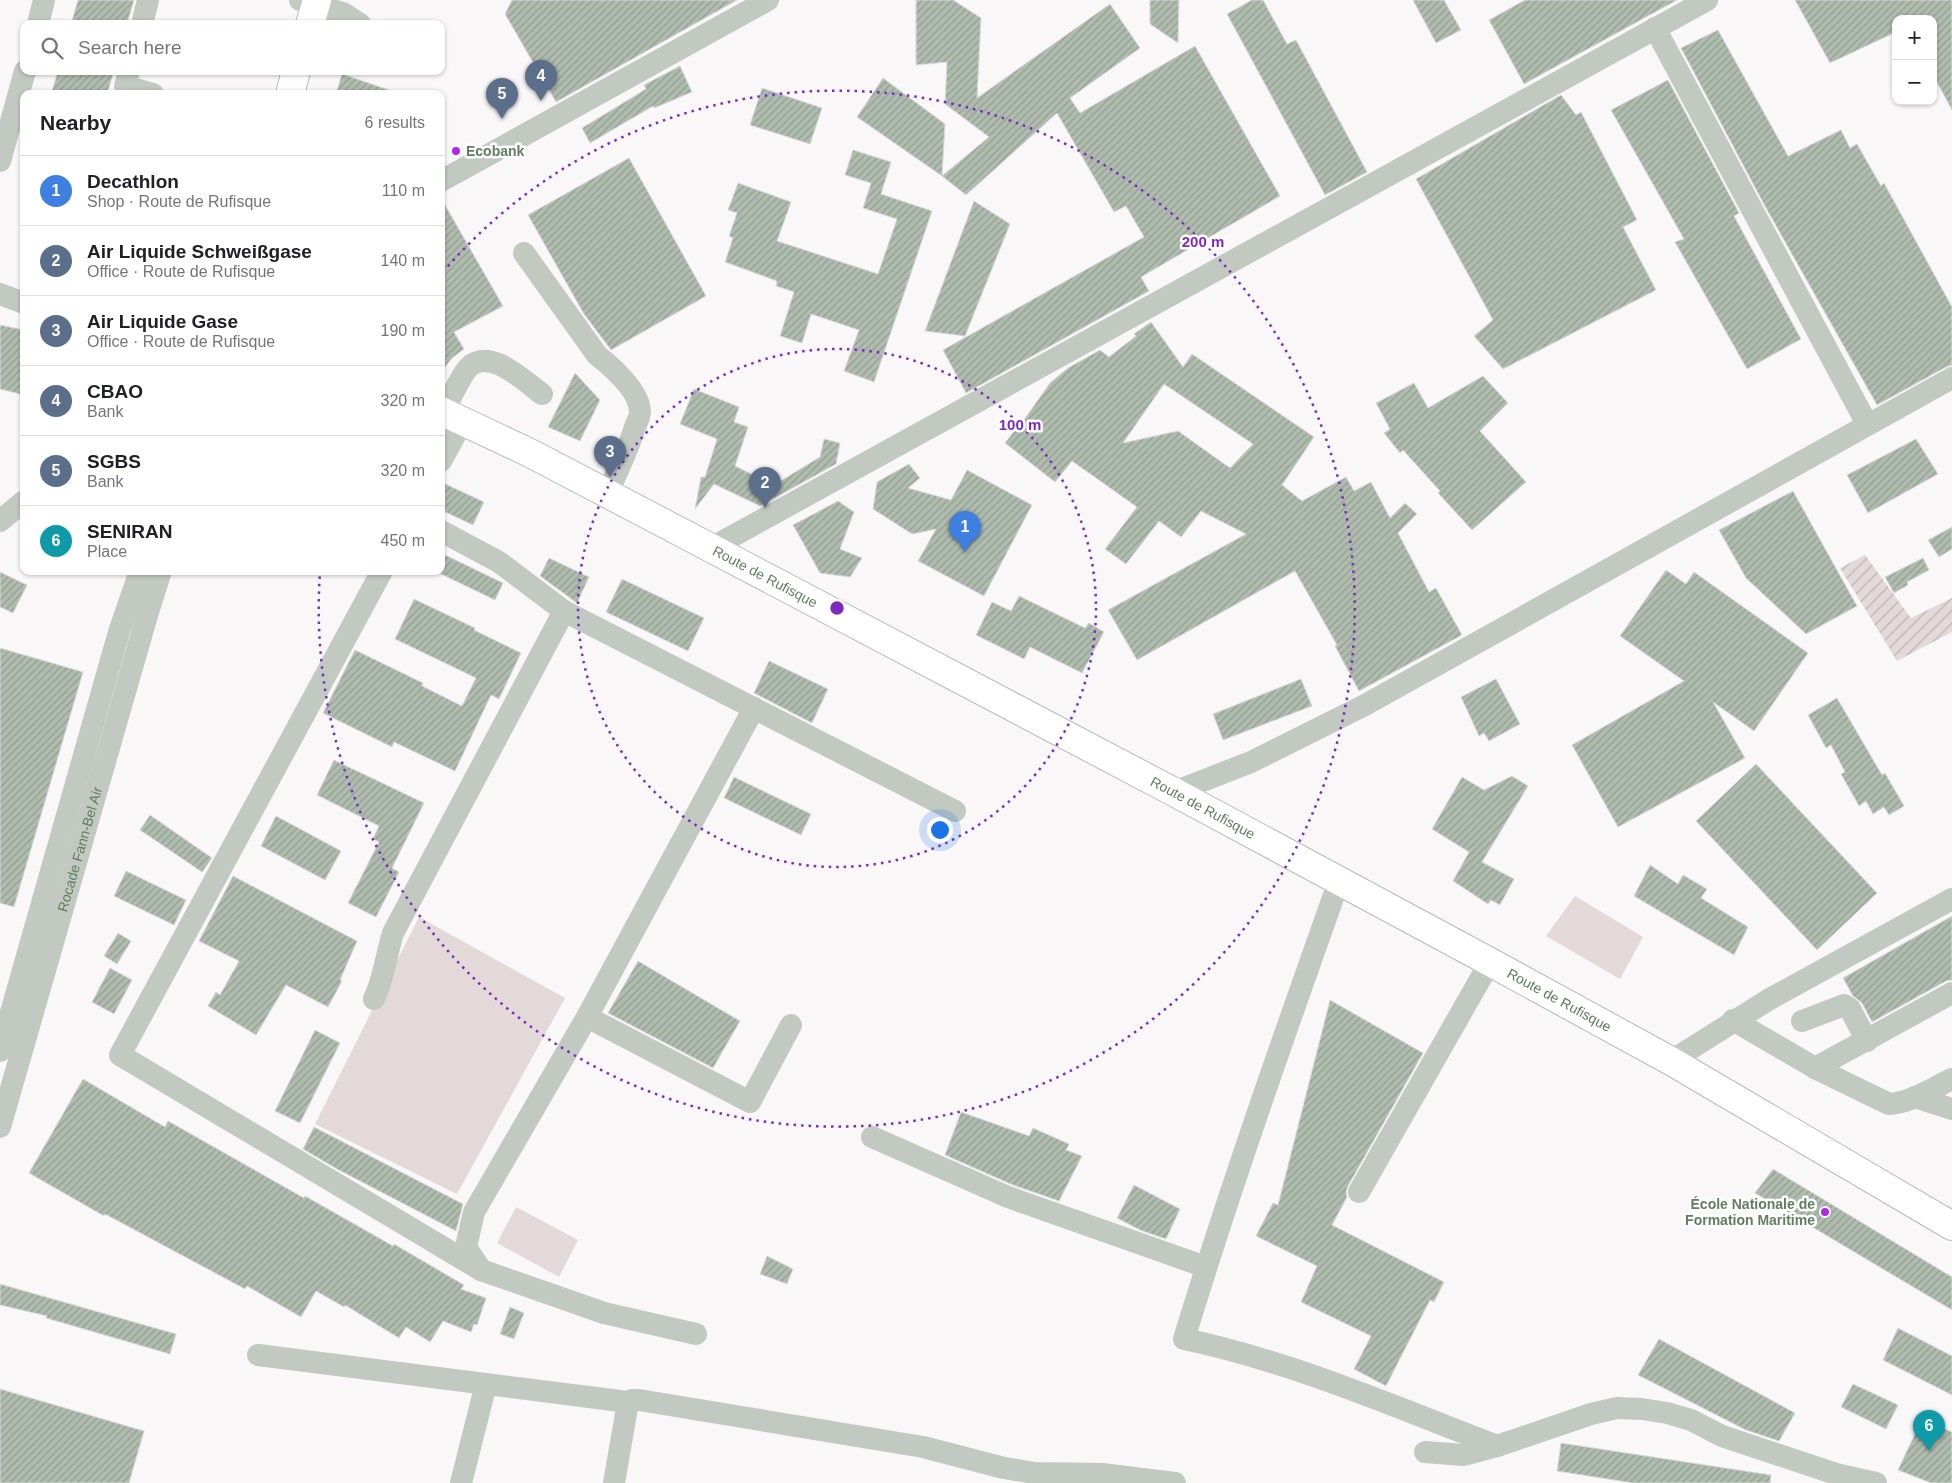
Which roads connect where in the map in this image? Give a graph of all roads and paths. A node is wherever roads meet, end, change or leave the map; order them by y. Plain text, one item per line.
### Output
1 (44, 0) edge
2 (148, 0) edge
3 (768, 0) edge
4 (1707, 0) edge
5 (308, 6) edge
6 (39, 20) edge
7 (143, 20) edge
8 (296, 20) edge
9 (354, 20) edge
10 (1655, 28) junction
11 (24, 75) edge
12 (128, 75) edge
13 (279, 75) edge
14 (295, 75) edge
15 (138, 90) edge
16 (274, 90) edge
17 (291, 90) edge
18 (0, 161) edge
19 (445, 179) edge
20 (524, 253) dead end
21 (0, 294) edge
22 (20, 294) edge
23 (20, 302) edge
24 (1952, 378) edge
25 (542, 394) dead end
26 (449, 414) edge
27 (1867, 424) junction
28 (445, 438) edge
29 (607, 494) junction
30 (20, 504) edge
31 (0, 522) edge
32 (445, 533) edge
33 (711, 548) junction
34 (139, 575) edge
35 (160, 575) edge
36 (380, 575) edge
37 (564, 611) junction
38 (754, 708) junction
39 (1174, 792) junction
40 (955, 811) dead end
41 (1339, 880) junction
42 (1952, 899) edge
43 (1490, 962) junction
44 (1952, 993) edge
45 (374, 1000) dead end
46 (587, 1017) junction
47 (1734, 1020) junction
48 (1802, 1021) dead end
49 (791, 1025) dead end
50 (1866, 1041) junction
51 (0, 1050) edge
52 (1671, 1061) junction
53 (1815, 1068) junction
54 (1952, 1079) edge
55 (1915, 1097) junction
56 (1952, 1109) edge
57 (0, 1127) edge
58 (872, 1137) dead end
59 (1359, 1192) dead end
60 (1952, 1226) edge
61 (1206, 1267) junction
62 (481, 1270) junction
63 (696, 1334) dead end
64 (258, 1355) dead end
65 (486, 1384) junction
66 (628, 1402) junction
67 (1497, 1446) junction
68 (1425, 1452) dead end
69 (461, 1483) edge
70 (614, 1483) edge
71 (1175, 1483) edge
72 (1876, 1483) edge

1 - 6 street
2 - 7 street
3 - 19 street
4 - 10 street
5 - 8 main road
5 - 9 street
10 - 27 street
10 - 33 street
11 - 18 street
12 - 15 street
13 - 16 main road
14 - 17 main road
20 - 29 street
21 - 22 street
21 - 23 street
24 - 27 street
25 - 26 street
26 - 28 street
26 - 29 main road, Route de Rufisque
27 - 39 street
29 - 33 main road, Route de Rufisque
30 - 31 street
32 - 37 street
33 - 39 main road, Route de Rufisque
34 - 51 street, Rocade Fann-Bel Air
35 - 57 street, Rocade Fann-Bel Air
36 - 62 street
37 - 38 street
37 - 45 street
38 - 40 street
38 - 46 street
39 - 41 main road, Route de Rufisque
41 - 43 main road, Route de Rufisque
41 - 61 street
42 - 47 street
43 - 52 main road, Route de Rufisque
43 - 59 street
44 - 50 street
46 - 49 street
46 - 62 street
47 - 52 street
47 - 53 street
48 - 50 street
50 - 53 street
52 - 60 main road, Route de Rufisque
53 - 55 street
54 - 55 street
55 - 56 street
58 - 61 street
61 - 67 street
62 - 63 street
64 - 65 street
65 - 66 street
65 - 69 street
66 - 70 street
66 - 71 street
67 - 68 street
67 - 72 street

